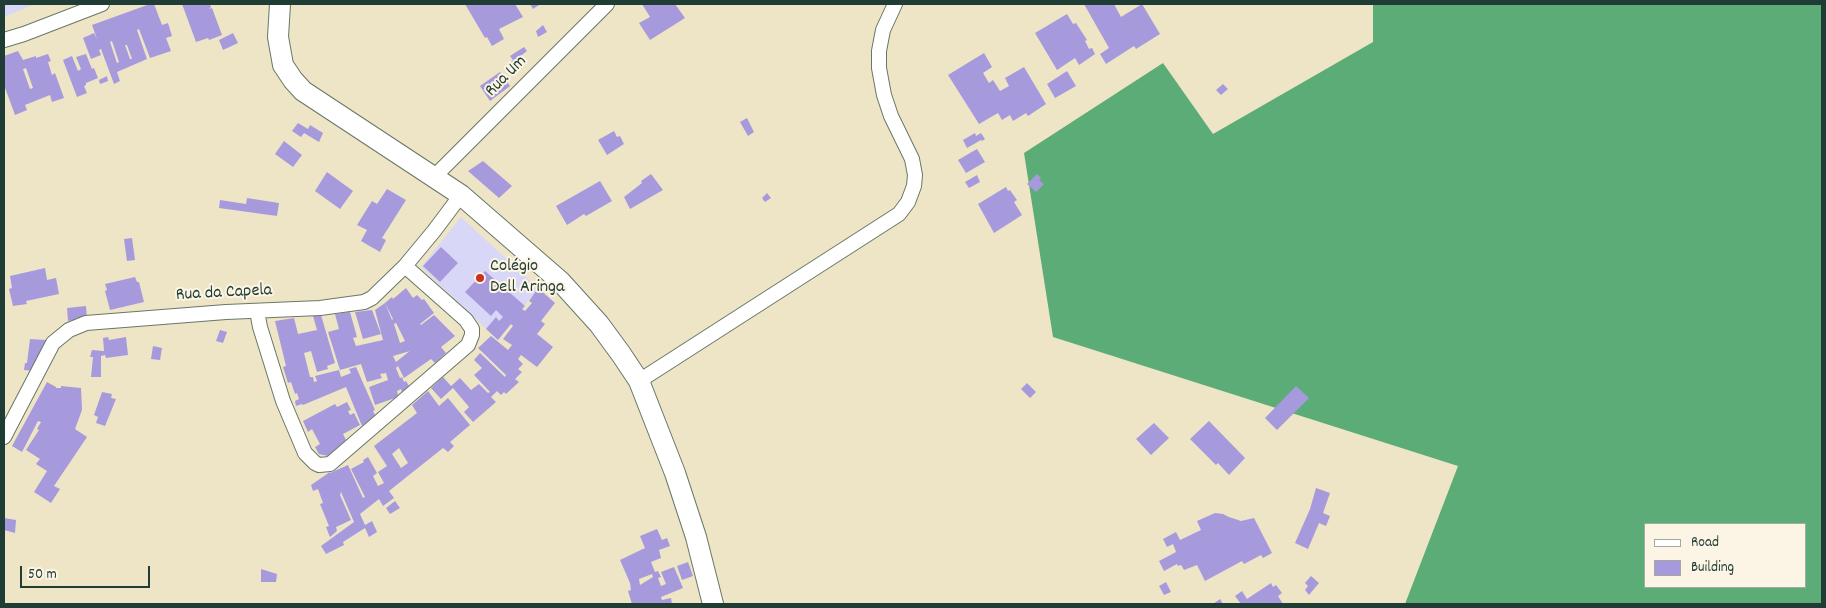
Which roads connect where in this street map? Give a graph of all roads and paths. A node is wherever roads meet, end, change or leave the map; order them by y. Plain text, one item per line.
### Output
1 (102, 4) edge
2 (280, 4) edge
3 (606, 4) edge
4 (895, 4) edge
5 (4, 40) edge
6 (434, 177) junction
7 (460, 196) junction
8 (405, 266) junction
9 (257, 311) junction
10 (639, 381) junction
11 (4, 437) edge
12 (713, 604) edge

1 - 5 street
2 - 6 main road
3 - 6 street, Rua Um
4 - 10 street
6 - 7 main road
7 - 8 street, Rua da Capela
7 - 10 main road
8 - 9 street, Rua da Capela
8 - 9 street
9 - 11 street, Rua da Capela
10 - 12 main road

